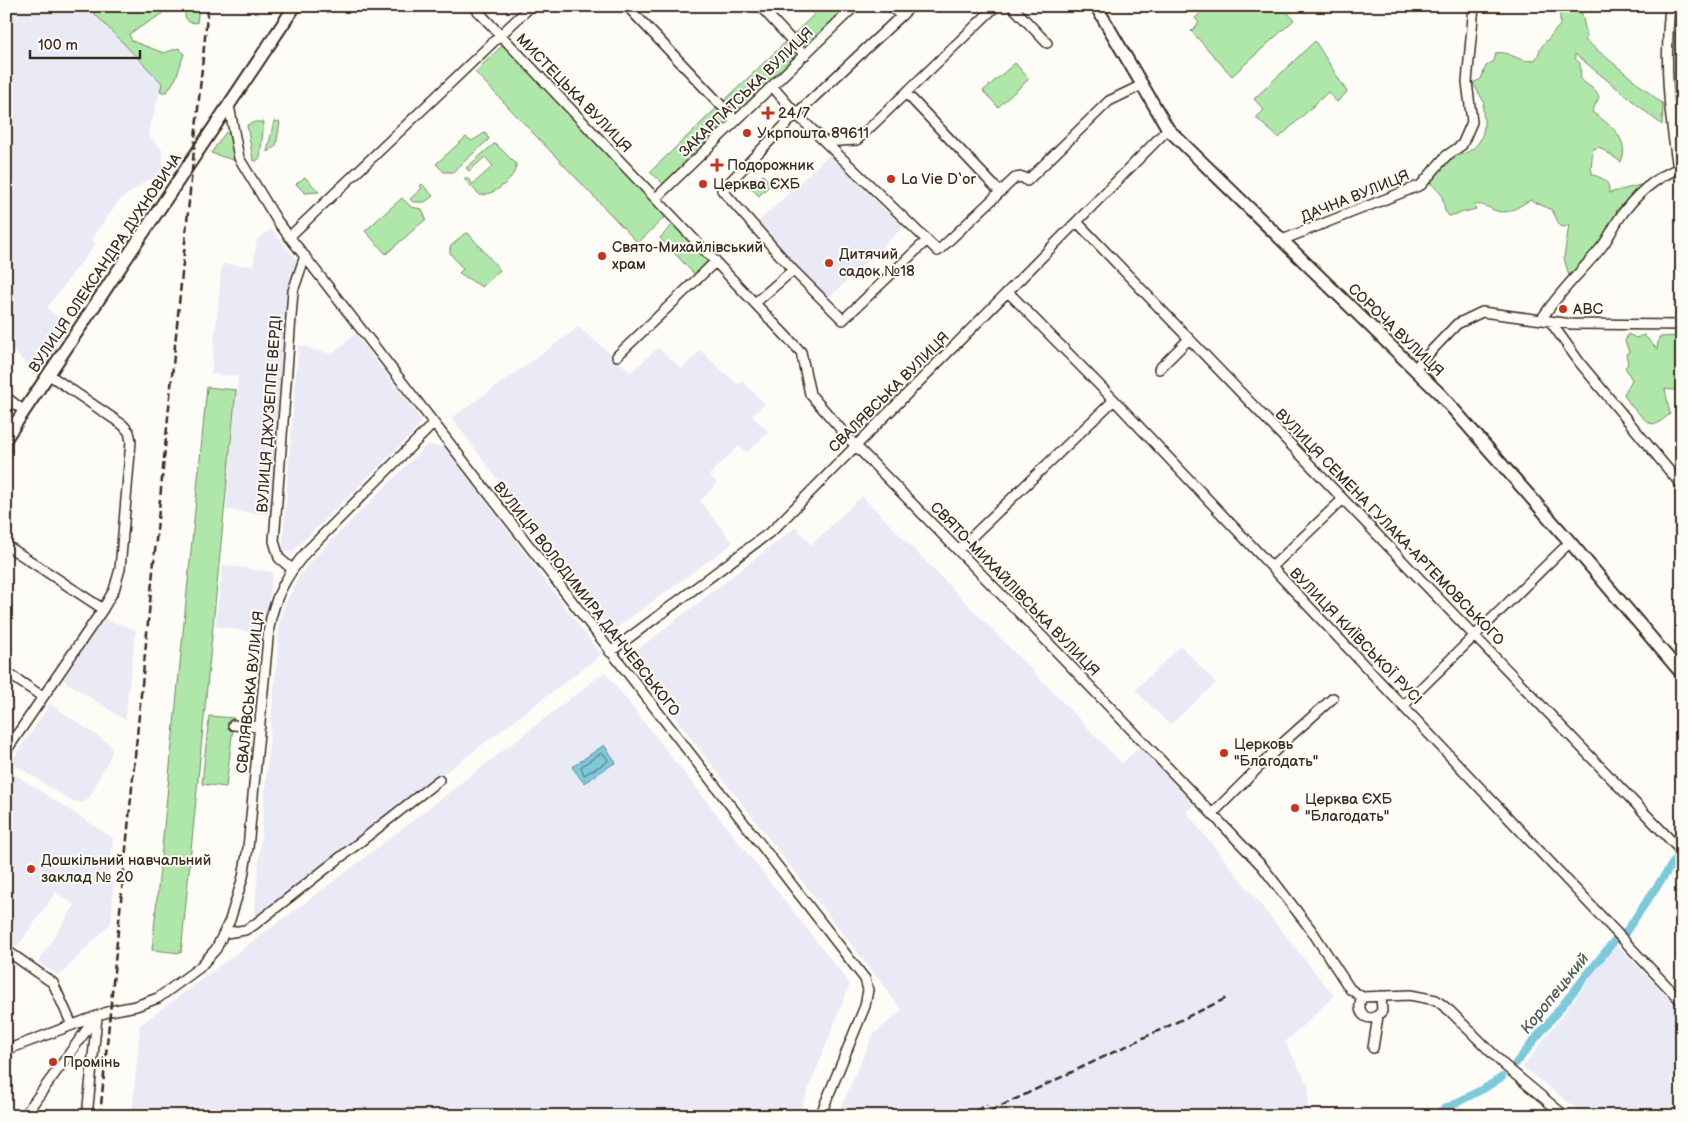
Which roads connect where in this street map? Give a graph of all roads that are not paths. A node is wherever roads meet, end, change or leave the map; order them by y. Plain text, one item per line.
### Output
1 (295, 6) edge
2 (473, 6) edge
3 (531, 6) edge
4 (627, 6) edge
5 (760, 6) edge
6 (855, 6) edge
7 (890, 6) edge
8 (911, 6) edge
9 (996, 6) edge
10 (1012, 6) edge
11 (1096, 6) edge
12 (1474, 6) edge
13 (1670, 6) edge
14 (900, 16) junction
15 (500, 35) junction
16 (1047, 43) dead end
17 (805, 54) junction
18 (1142, 85) junction
19 (772, 86) junction
20 (906, 93) junction
21 (229, 106) junction
22 (796, 114) junction
23 (736, 121) junction
24 (1168, 129) junction
25 (826, 142) junction
26 (1680, 168) edge
27 (1000, 192) junction
28 (656, 198) junction
29 (1078, 222) junction
30 (289, 236) junction
31 (926, 240) junction
32 (1282, 240) junction
33 (305, 256) junction
34 (716, 261) junction
35 (793, 270) junction
36 (1008, 292) junction
37 (755, 303) junction
38 (1541, 320) junction
39 (1550, 322) junction
40 (1682, 325) edge
41 (1189, 339) junction
42 (617, 356) dead end
43 (1159, 369) dead end
44 (1414, 369) junction
45 (48, 374) junction
46 (6, 396) edge
47 (1114, 400) junction
48 (24, 411) junction
49 (434, 423) junction
50 (6, 438) edge
51 (856, 446) junction
52 (1682, 486) edge
53 (1342, 500) junction
54 (1570, 542) junction
55 (6, 545) edge
56 (958, 550) junction
57 (1272, 567) junction
58 (292, 569) junction
59 (102, 610) junction
60 (1475, 635) junction
61 (610, 652) junction
62 (6, 672) edge
63 (1682, 674) edge
64 (43, 696) junction
65 (1333, 698) dead end
66 (1403, 706) junction
67 (233, 725) dead end
68 (260, 727) junction
69 (6, 751) edge
70 (439, 780) dead end
71 (1212, 814) junction
72 (1682, 852) edge
73 (226, 933) junction
74 (6, 950) edge
75 (1380, 996) junction
76 (1362, 997) junction
77 (1682, 1002) edge
78 (96, 1016) junction
79 (1374, 1017) junction
80 (72, 1025) junction
81 (1373, 1048) dead end
82 (6, 1050) edge
83 (24, 1116) edge
84 (87, 1116) edge
85 (820, 1116) edge
86 (1565, 1116) edge

1 - 21 main road, ВУЛИЦЯ ОЛЕКСАНДРА ДУХНОВИЧА
2 - 15 street, МИСТЕЦЬКА ВУЛИЦЯ
3 - 15 street
4 - 23 street
5 - 17 street
6 - 17 street, ЗАКАРПАТСЬКА ВУЛИЦЯ
7 - 14 street
8 - 14 street
9 - 20 street
10 - 16 street
11 - 18 main road, СОРОЧА ВУЛИЦЯ
12 - 32 street, ДАЧНА ВУЛИЦЯ
13 - 26 street
14 - 22 street
15 - 28 street, МИСТЕЦЬКА ВУЛИЦЯ
15 - 30 street
17 - 19 street, ЗАКАРПАТСЬКА ВУЛИЦЯ
18 - 24 main road, СОРОЧА ВУЛИЦЯ
18 - 27 street
19 - 22 street
19 - 23 street, ЗАКАРПАТСЬКА ВУЛИЦЯ
20 - 25 street
20 - 27 street
21 - 30 street, ВУЛИЦЯ ВОЛОДИМИРА ДАНЧЕВСЬКОГО
21 - 45 main road, ВУЛИЦЯ ОЛЕКСАНДРА ДУХНОВИЧА
22 - 25 street
22 - 35 street
23 - 28 street, ЗАКАРПАТСЬКА ВУЛИЦЯ
24 - 29 street, СВАЛЯВСЬКА ВУЛИЦЯ
24 - 32 main road, СОРОЧА ВУЛИЦЯ
25 - 31 street
26 - 38 street
27 - 31 street
28 - 34 street, СВЯТО-МИХАЙЛІВСЬКА ВУЛИЦЯ
29 - 36 street, СВАЛЯВСЬКА ВУЛИЦЯ
29 - 41 street, ВУЛИЦЯ СЕМЕНА ГУЛАКА-АРТЕМОВСЬКОГО
30 - 33 street, ВУЛИЦЯ ВОЛОДИМИРА ДАНЧЕВСЬКОГО
31 - 35 street
32 - 44 main road, СОРОЧА ВУЛИЦЯ
33 - 49 street, ВУЛИЦЯ ВОЛОДИМИРА ДАНЧЕВСЬКОГО
33 - 58 street, ВУЛИЦЯ ДЖУЗЕППЕ ВЕРДІ
34 - 37 street, СВЯТО-МИХАЙЛІВСЬКА ВУЛИЦЯ
34 - 42 street
35 - 37 street
36 - 47 street, ВУЛИЦЯ КИЇВСЬКОЇ РУСІ
36 - 51 street, СВАЛЯВСЬКА ВУЛИЦЯ
37 - 51 street, СВЯТО-МИХАЙЛІВСЬКА ВУЛИЦЯ
38 - 39 street
38 - 44 street
39 - 40 street
39 - 52 street
41 - 43 street
41 - 53 street, ВУЛИЦЯ СЕМЕНА ГУЛАКА-АРТЕМОВСЬКОГО
44 - 54 main road, СОРОЧА ВУЛИЦЯ
45 - 48 main road, ВУЛИЦЯ ОЛЕКСАНДРА ДУХНОВИЧА
45 - 59 street
46 - 48 street
47 - 56 street
47 - 57 street, ВУЛИЦЯ КИЇВСЬКОЇ РУСІ
48 - 50 main road, ВУЛИЦЯ ОЛЕКСАНДРА ДУХНОВИЧА
49 - 58 street, СВАЛЯВСЬКА ВУЛИЦЯ
49 - 61 street, ВУЛИЦЯ ВОЛОДИМИРА ДАНЧЕВСЬКОГО
51 - 56 street, СВЯТО-МИХАЙЛІВСЬКА ВУЛИЦЯ
51 - 61 street, СВАЛЯВСЬКА ВУЛИЦЯ
53 - 57 street
53 - 60 street, ВУЛИЦЯ СЕМЕНА ГУЛАКА-АРТЕМОВСЬКОГО
54 - 60 street
54 - 63 main road, СОРОЧА ВУЛИЦЯ
55 - 59 street
56 - 71 street, СВЯТО-МИХАЙЛІВСЬКА ВУЛИЦЯ
57 - 66 street, ВУЛИЦЯ КИЇВСЬКОЇ РУСІ
58 - 68 street, СВАЛЯВСЬКА ВУЛИЦЯ
59 - 64 street
60 - 66 street
60 - 72 street, ВУЛИЦЯ СЕМЕНА ГУЛАКА-АРТЕМОВСЬКОГО
61 - 85 street, ВУЛИЦЯ ВОЛОДИМИРА ДАНЧЕВСЬКОГО
62 - 64 street
64 - 69 street
65 - 71 street
66 - 77 street, ВУЛИЦЯ КИЇВСЬКОЇ РУСІ
67 - 68 street
68 - 73 street, СВАЛЯВСЬКА ВУЛИЦЯ
70 - 73 street
71 - 76 street, СВЯТО-МИХАЙЛІВСЬКА ВУЛИЦЯ
73 - 78 street, СВАЛЯВСЬКА ВУЛИЦЯ
74 - 80 street
75 - 76 street
75 - 79 street
75 - 86 street
76 - 79 street
78 - 80 street, СВАЛЯВСЬКА ВУЛИЦЯ
78 - 83 street
78 - 84 street
79 - 81 street
80 - 82 street, СВАЛЯВСЬКА ВУЛИЦЯ

